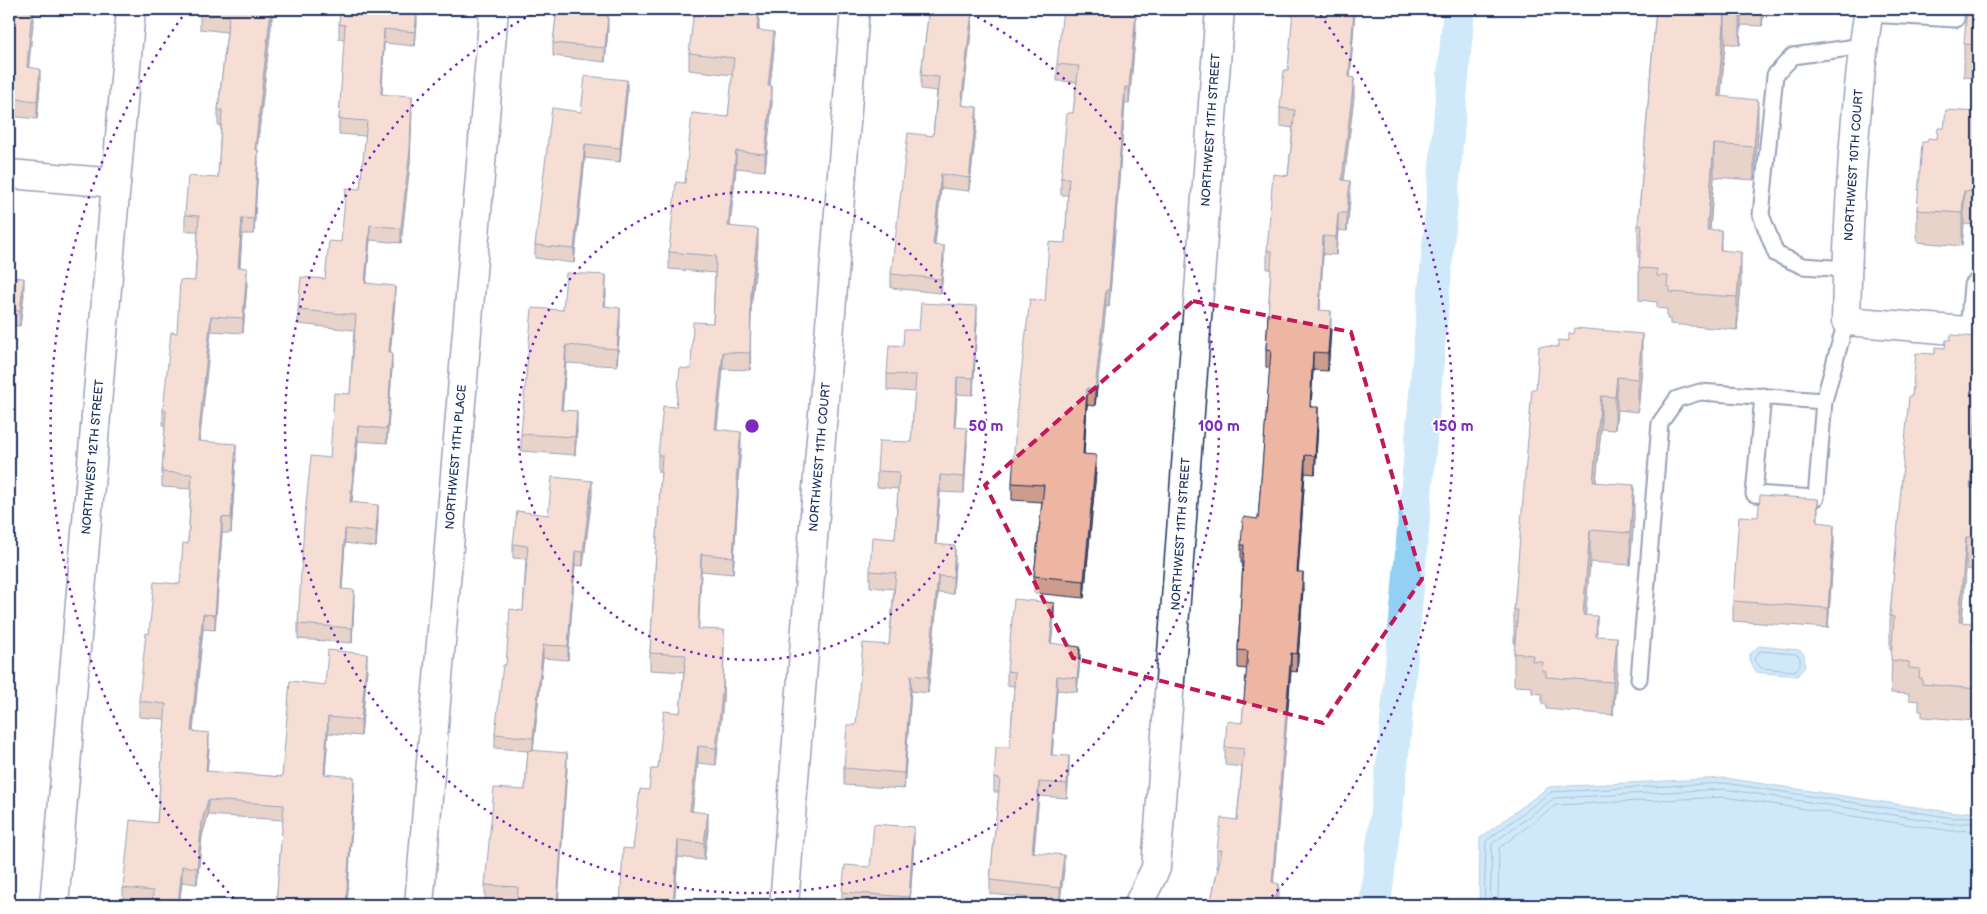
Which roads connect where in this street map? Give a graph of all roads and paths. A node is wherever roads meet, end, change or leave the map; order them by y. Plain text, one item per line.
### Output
1 (131, 9) edge
2 (494, 9) edge
3 (855, 9) edge
4 (1220, 9) edge
5 (1957, 9) edge
6 (1869, 11) edge
7 (1863, 46) junction
8 (9, 174) edge
9 (116, 183) junction
10 (1847, 269) junction
11 (1978, 280) edge
12 (1846, 321) junction
13 (1973, 332) edge
14 (1763, 396) junction
15 (1824, 401) junction
16 (1639, 679) dead end
17 (54, 905) edge
18 (419, 905) edge
19 (784, 905) edge
20 (1138, 905) edge

1 - 9 street, NORTHWEST 12TH STREET
2 - 18 street, NORTHWEST 11TH PLACE
3 - 19 street, NORTHWEST 11TH COURT
4 - 20 street, NORTHWEST 11TH STREET
5 - 6 lane
6 - 7 street, NORTHWEST 10TH COURT
7 - 10 street, NORTHWEST 10TH COURT
7 - 10 lane
8 - 9 street
9 - 17 street, NORTHWEST 12TH STREET
10 - 12 street, NORTHWEST 10TH COURT
11 - 13 lane
12 - 13 street
12 - 15 lane
14 - 15 lane
14 - 15 lane
14 - 16 lane

